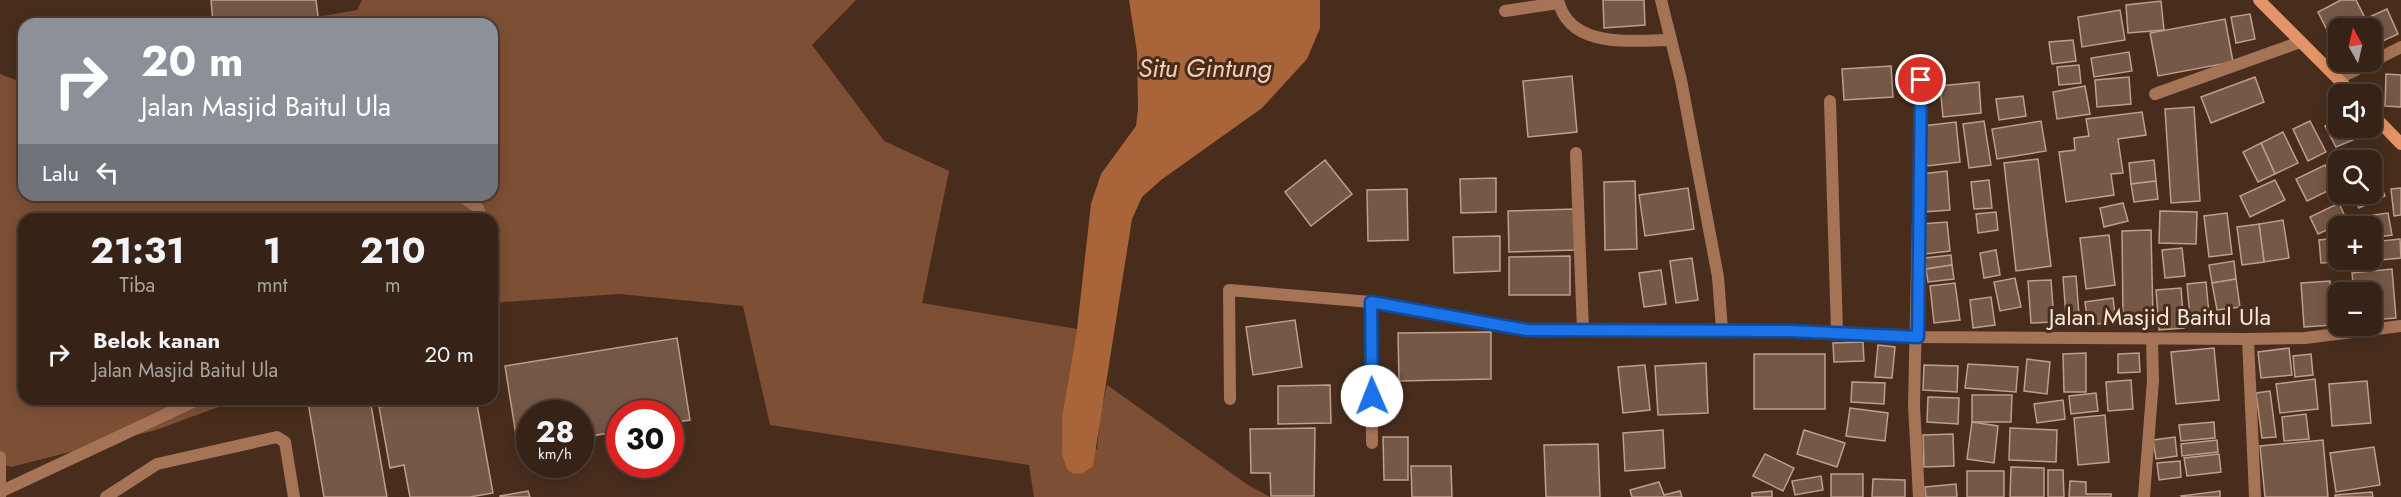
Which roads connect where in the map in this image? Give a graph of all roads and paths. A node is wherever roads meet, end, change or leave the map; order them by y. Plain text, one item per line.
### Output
1 (1661, 0) edge
2 (2259, 0) edge
3 (1558, 2) edge
4 (1505, 12) dead end
5 (1671, 40) junction
6 (2300, 42) junction
7 (2401, 47) edge
8 (1921, 80) dead end
9 (2338, 80) junction
10 (2342, 84) edge
11 (2155, 94) dead end
12 (1830, 101) dead end
13 (2382, 124) edge
14 (2401, 144) edge
15 (1576, 153) dead end
16 (468, 201) edge
17 (480, 213) edge
18 (1371, 302) junction
19 (2401, 326) edge
20 (1583, 330) junction
21 (1722, 330) junction
22 (1837, 332) junction
23 (1918, 337) junction
24 (2152, 339) junction
25 (2248, 339) junction
26 (1230, 399) dead end
27 (186, 405) edge
28 (1372, 444) dead end
29 (0, 457) edge
30 (1, 494) edge
31 (106, 497) edge
32 (294, 497) edge
33 (1919, 497) edge
34 (2144, 497) edge
35 (2255, 497) edge

1 - 5 street
2 - 6 street
3 - 4 street
3 - 5 street
5 - 21 street
6 - 9 street
6 - 11 street
7 - 9 street
8 - 23 street
9 - 10 street
12 - 22 street
13 - 14 street
15 - 20 street
16 - 17 street
18 - 20 street, Jalan Masjid Baitul Ula
18 - 26 street, Jalan Masjid Baitul Ula
18 - 28 street
19 - 25 street, Jalan Masjid Baitul Ula
20 - 21 street, Jalan Masjid Baitul Ula
21 - 22 street, Jalan Masjid Baitul Ula
22 - 23 street, Jalan Masjid Baitul Ula
23 - 24 street, Jalan Masjid Baitul Ula
23 - 33 street
24 - 25 street, Jalan Masjid Baitul Ula
24 - 34 street
25 - 35 street
27 - 30 street
29 - 30 street
31 - 32 street

